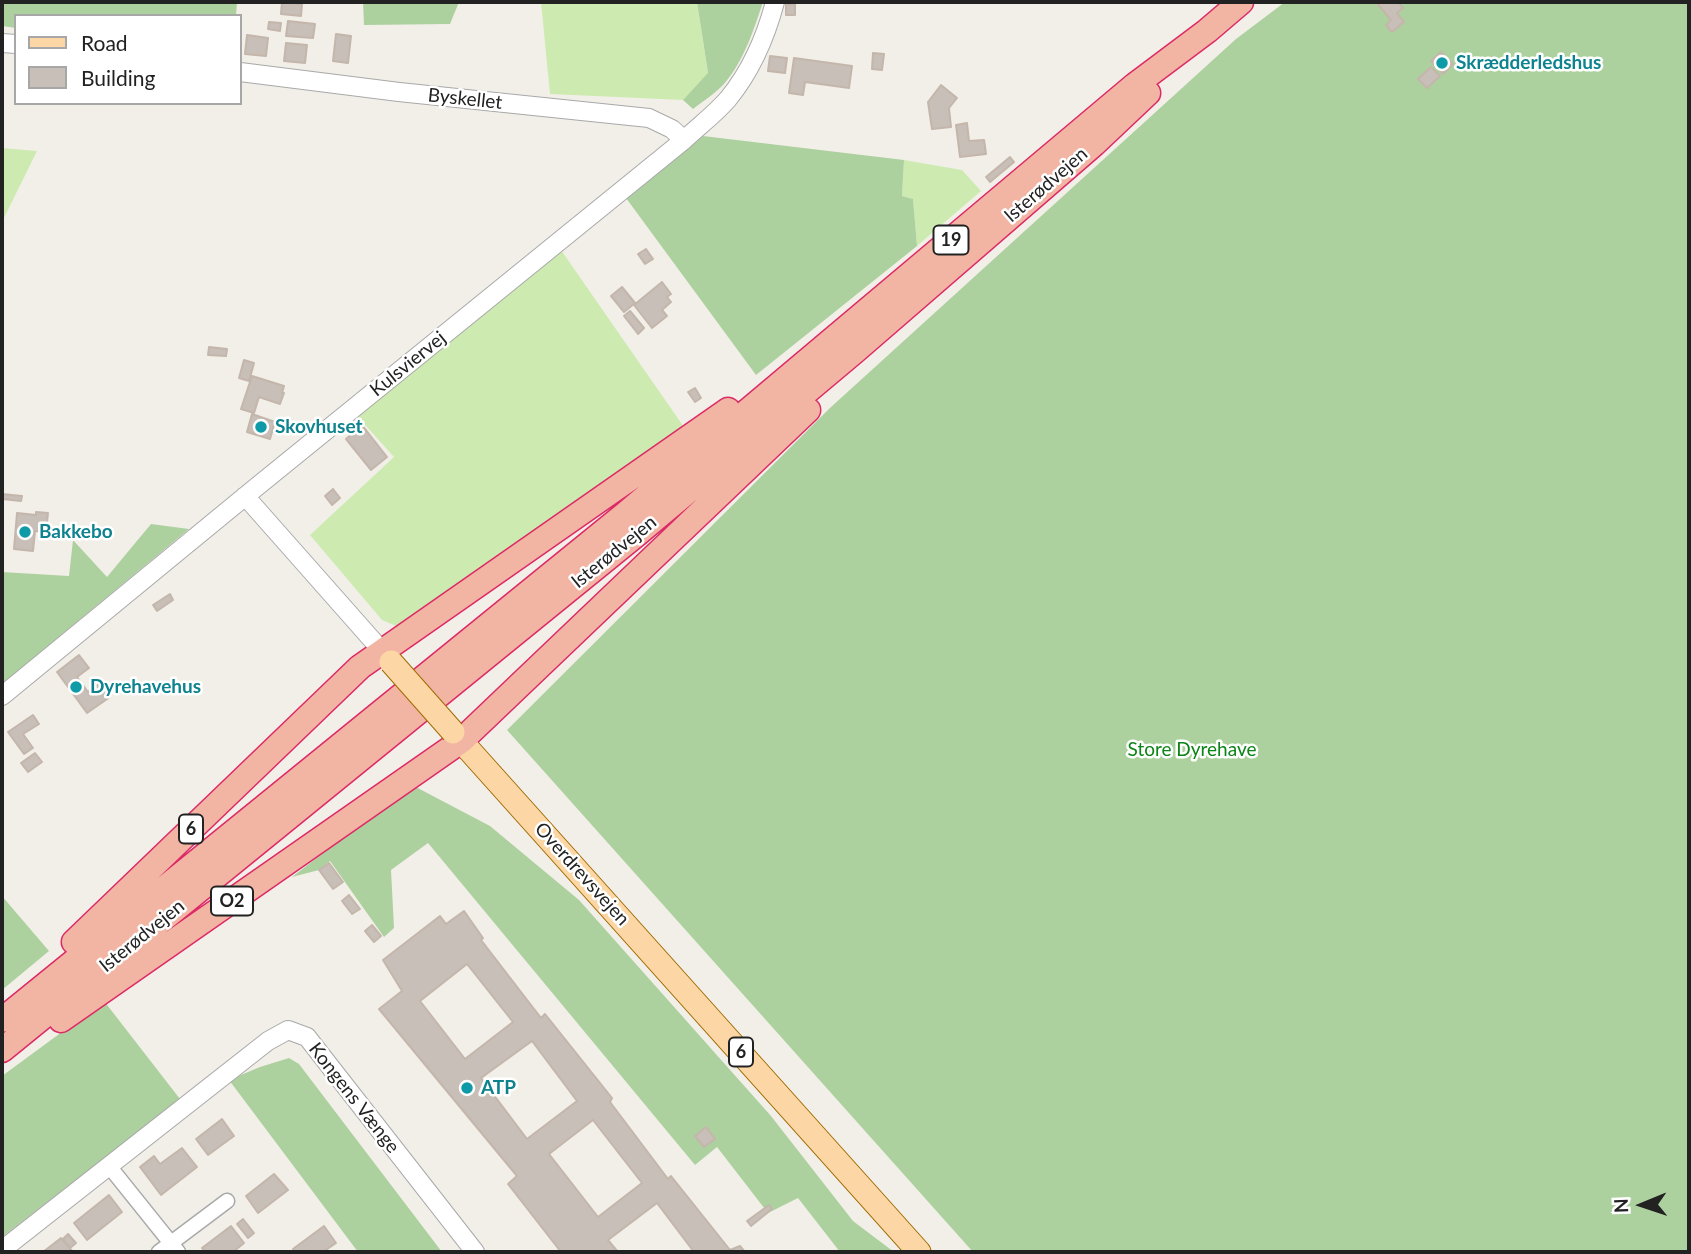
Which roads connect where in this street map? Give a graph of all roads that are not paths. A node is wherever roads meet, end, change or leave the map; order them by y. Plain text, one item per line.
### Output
1 (775, 2) edge
2 (1241, 2) edge
3 (1207, 32) junction
4 (242, 72) edge
5 (684, 140) junction
6 (855, 351) junction
7 (776, 388) junction
8 (245, 496) junction
9 (386, 656) junction
10 (2, 696) edge
11 (457, 736) junction
12 (2, 1009) edge
13 (2, 1020) edge
14 (2, 1050) edge
15 (2, 1059) edge
16 (109, 1166) junction
17 (227, 1201) dead end
18 (169, 1249) edge
19 (2, 1250) edge
20 (475, 1252) edge
21 (919, 1252) edge

1 - 5 street, Kulsviervej
2 - 3 highway, Isterødvejen / 19
3 - 6 highway, Isterødvejen / 19
3 - 7 highway, Isterødvejen / 19
4 - 5 street, Byskellet
5 - 8 street, Kulsviervej
6 - 11 highway
6 - 14 highway, Isterødvejen / 19
7 - 9 highway
7 - 13 highway, Isterødvejen / 19
8 - 9 street, Overdrevsvejen
8 - 10 street, Kulsviervej
9 - 11 main road, Overdrevsvejen / 6, bridge
9 - 12 highway, 6
11 - 15 highway, O2
11 - 21 main road, Overdrevsvejen / 6
16 - 18 street
16 - 19 street, Kongens Vænge
16 - 20 street, Kongens Vænge
17 - 18 street

